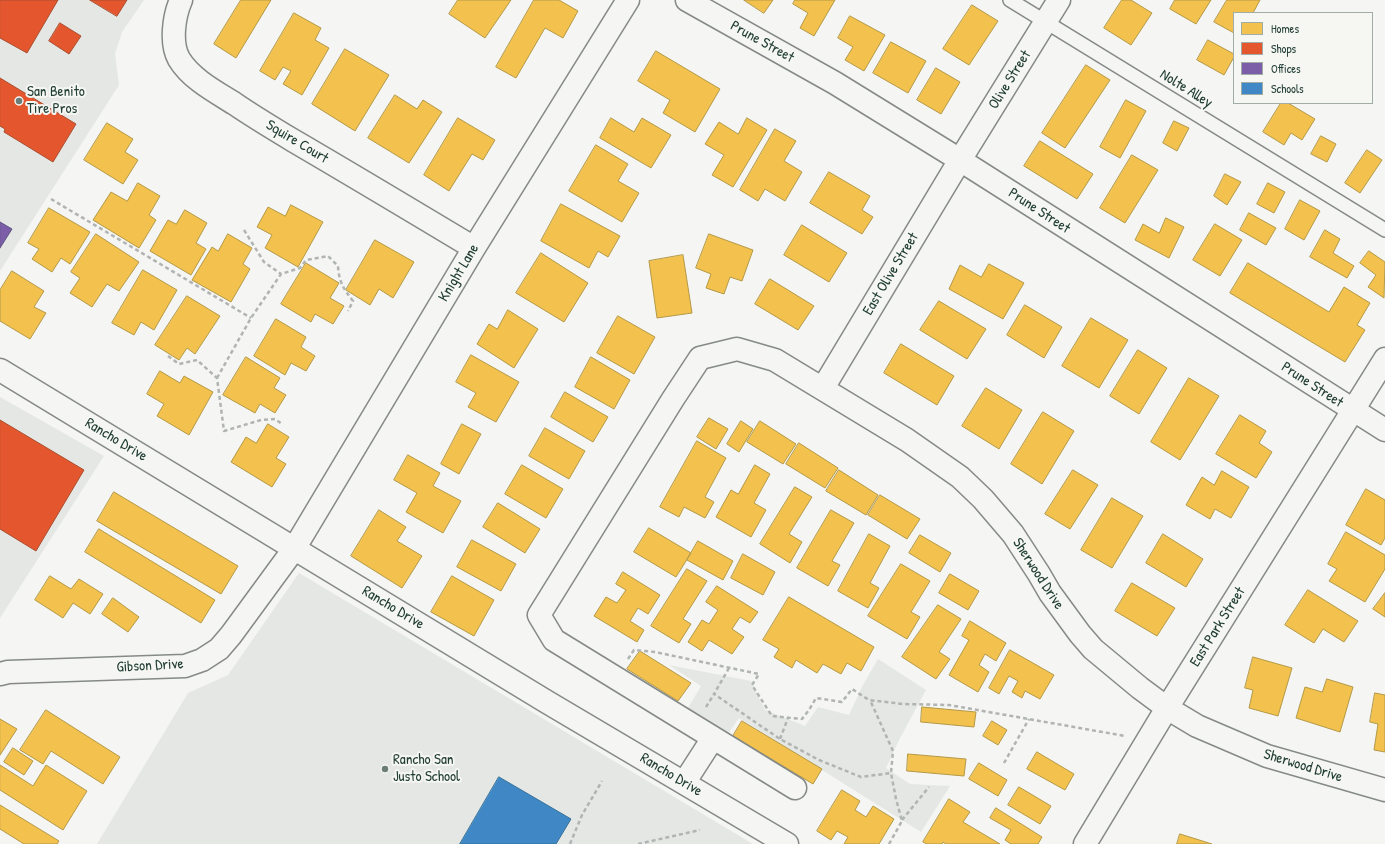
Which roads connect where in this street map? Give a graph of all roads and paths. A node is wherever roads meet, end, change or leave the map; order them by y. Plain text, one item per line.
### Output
1 (181, 0) edge
2 (628, 0) edge
3 (688, 0) edge
4 (1010, 0) edge
5 (1059, 0) edge
6 (1045, 22) junction
7 (960, 160) junction
8 (51, 199) dead end
9 (244, 230) dead end
10 (1385, 230) edge
11 (474, 248) junction
12 (281, 274) junction
13 (348, 311) dead end
14 (252, 318) junction
15 (168, 356) dead end
16 (1385, 359) edge
17 (0, 370) edge
18 (217, 378) junction
19 (822, 388) junction
20 (1352, 411) junction
21 (282, 424) dead end
22 (1385, 430) edge
23 (294, 549) junction
24 (626, 663) dead end
25 (729, 668) junction
26 (0, 674) edge
27 (869, 700) junction
28 (1167, 708) junction
29 (788, 718) junction
30 (1029, 719) junction
31 (1125, 736) dead end
32 (713, 738) junction
33 (780, 739) junction
34 (1004, 762) dead end
35 (891, 772) junction
36 (602, 781) dead end
37 (684, 783) junction
38 (929, 787) dead end
39 (795, 788) dead end
40 (1385, 790) edge
41 (902, 820) junction
42 (700, 830) dead end
43 (570, 844) edge
44 (638, 844) edge
45 (787, 844) edge
46 (889, 844) edge
47 (1085, 844) edge

1 - 11 street, Squire Court
2 - 11 street, Knight Lane
3 - 7 street, Prune Street
4 - 6 lane, Nolte Alley
5 - 6 street, Olive Street
6 - 7 street, Olive Street
6 - 10 lane, Nolte Alley
7 - 19 street, East Olive Street
7 - 20 street, Prune Street
8 - 14 path
9 - 12 path
11 - 23 street, Knight Lane
12 - 13 path
12 - 14 path
14 - 18 path
15 - 18 path
16 - 20 street, East Park Street
17 - 23 street, Rancho Drive
18 - 21 path
19 - 28 street, Sherwood Drive
19 - 32 street, Sherwood Drive
20 - 22 street, Prune Street
20 - 28 street, East Park Street
23 - 26 street, Gibson Drive
23 - 37 street, Rancho Drive
24 - 25 path
25 - 29 path
25 - 33 path
27 - 29 path
27 - 30 path
27 - 35 path
28 - 40 street, Sherwood Drive
28 - 47 street, East Park Street
29 - 33 path
30 - 31 path
30 - 34 path
32 - 37 street
32 - 39 street
33 - 35 path
35 - 41 path
36 - 43 path
37 - 45 street, Rancho Drive
38 - 41 path
41 - 46 path
42 - 44 path

